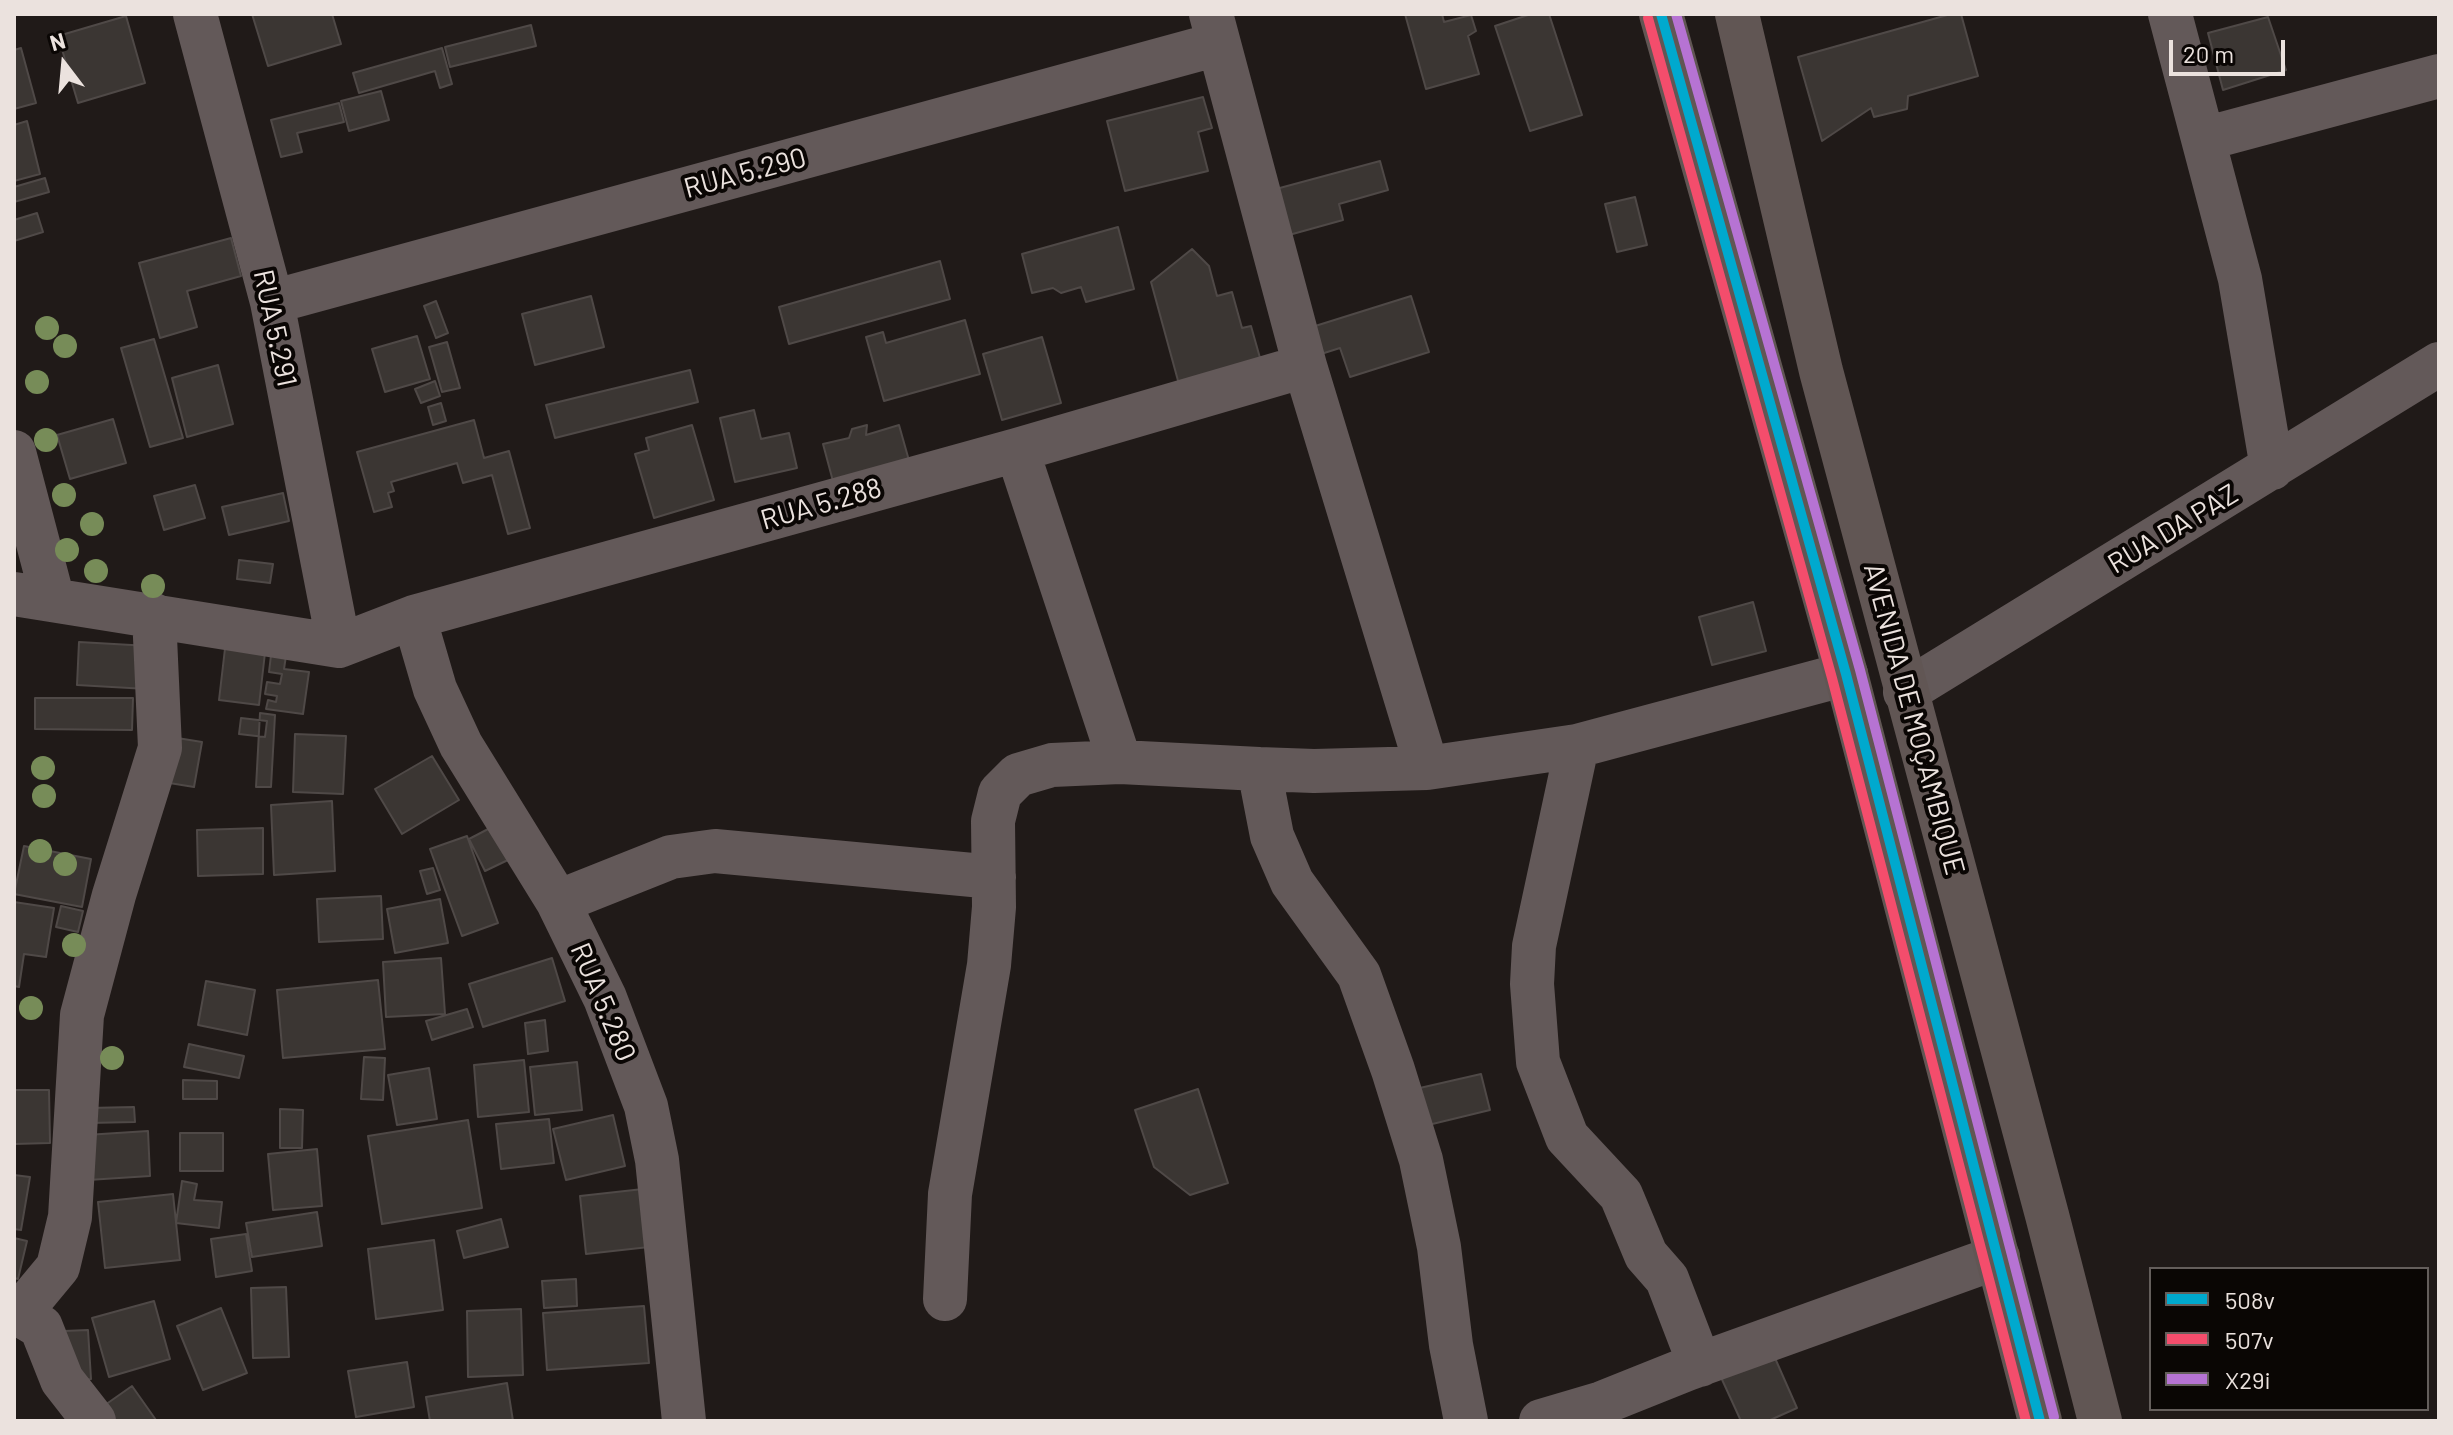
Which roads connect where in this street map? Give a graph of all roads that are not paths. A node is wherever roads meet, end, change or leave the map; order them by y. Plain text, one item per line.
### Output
1 (195, 14) edge
2 (1661, 14) edge
3 (1737, 14) edge
4 (2170, 14) edge
5 (1214, 29) edge
6 (2439, 76) edge
7 (2204, 139) junction
8 (272, 302) junction
9 (2439, 364) edge
10 (1305, 366) junction
11 (1017, 450) junction
12 (14, 452) edge
13 (2272, 468) junction
14 (34, 597) edge
15 (154, 615) junction
16 (414, 617) junction
17 (339, 646) junction
18 (1846, 674) junction
19 (1905, 692) junction
20 (1577, 746) junction
21 (1120, 762) junction
22 (1427, 768) junction
23 (1259, 769) junction
24 (994, 877) junction
25 (558, 902) junction
26 (1998, 1257) junction
27 (945, 1299) dead end
28 (19, 1305) edge
29 (1700, 1365) junction
30 (94, 1421) edge
31 (684, 1421) edge
32 (1466, 1421) edge
33 (1541, 1421) edge
34 (2040, 1421) edge
35 (2100, 1421) edge

1 - 8 street, RUA 5.291
2 - 18 highway, AVENIDA DE MOÇAMBIQUE
3 - 19 highway, AVENIDA DE MOÇAMBIQUE
4 - 7 street
5 - 8 street, RUA 5.290
5 - 10 street
6 - 7 street
7 - 13 street
8 - 17 street, RUA 5.291
9 - 13 street, RUA DA PAZ
10 - 11 street, RUA 5.288
10 - 22 street
11 - 16 street, RUA 5.288
11 - 21 street
12 - 14 street
13 - 19 street, RUA DA PAZ
14 - 15 street
15 - 17 street
15 - 28 street
16 - 17 street, RUA 5.288
16 - 25 street, RUA 5.280
18 - 20 street
18 - 26 highway, AVENIDA DE MOÇAMBIQUE
19 - 35 highway, AVENIDA DE MOÇAMBIQUE
20 - 22 street
20 - 29 street
21 - 23 street
21 - 24 street
22 - 23 street
23 - 32 street
24 - 25 street
24 - 27 street
25 - 31 street, RUA 5.280
26 - 29 street
26 - 34 highway, AVENIDA DE MOÇAMBIQUE
28 - 30 street
29 - 33 street

